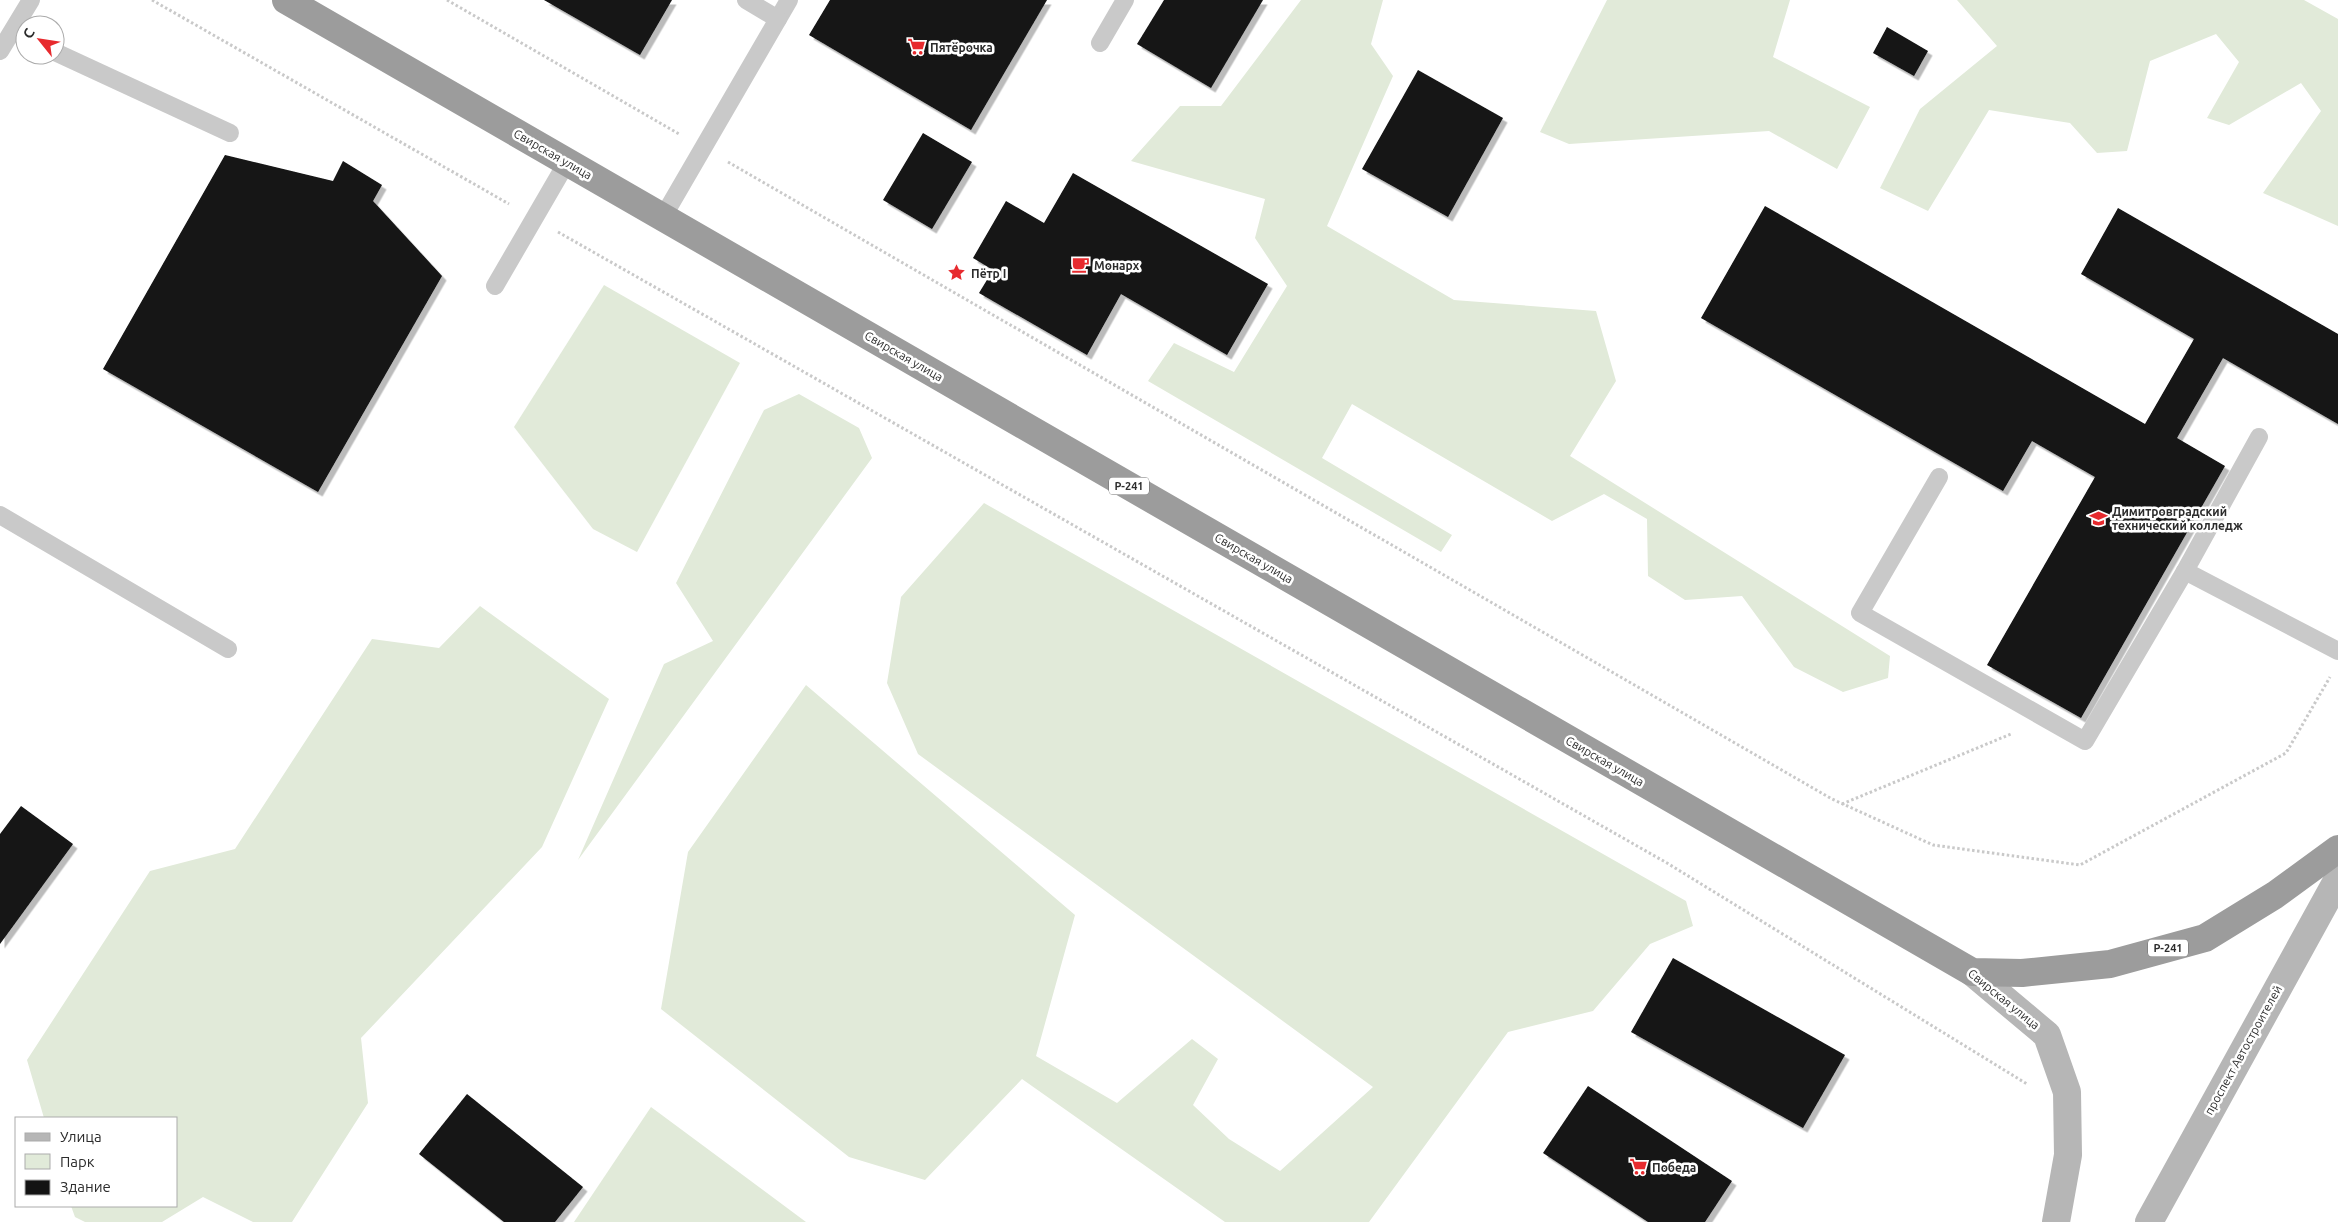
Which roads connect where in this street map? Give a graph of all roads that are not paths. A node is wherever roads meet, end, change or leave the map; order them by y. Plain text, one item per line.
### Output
1 (32, 0) edge
2 (286, 0) edge
3 (746, 0) edge
4 (789, 0) edge
5 (1125, 0) edge
6 (26, 15) edge
7 (778, 19) junction
8 (15, 38) edge
9 (1100, 43) dead end
10 (0, 51) edge
11 (65, 57) edge
12 (230, 133) dead end
13 (567, 162) junction
14 (663, 217) junction
15 (495, 286) dead end
16 (2259, 437) dead end
17 (1939, 477) dead end
18 (0, 515) edge
19 (2185, 571) junction
20 (228, 649) dead end
21 (2338, 651) edge
22 (2338, 849) edge
23 (2338, 879) edge
24 (1972, 972) junction
25 (2056, 1222) edge
26 (2149, 1222) edge

1 - 6 lane
2 - 13 highway, Свирская улица / Р-241
3 - 7 lane
4 - 7 lane
5 - 9 lane
7 - 14 lane
8 - 10 lane
11 - 12 lane
13 - 14 highway, Свирская улица / Р-241
13 - 15 lane
14 - 24 highway, Свирская улица / Р-241
16 - 19 lane
17 - 19 lane
18 - 20 lane
19 - 21 lane
22 - 24 highway, Р-241
23 - 26 main road, проспект Автостроителей
24 - 25 main road, Свирская улица

